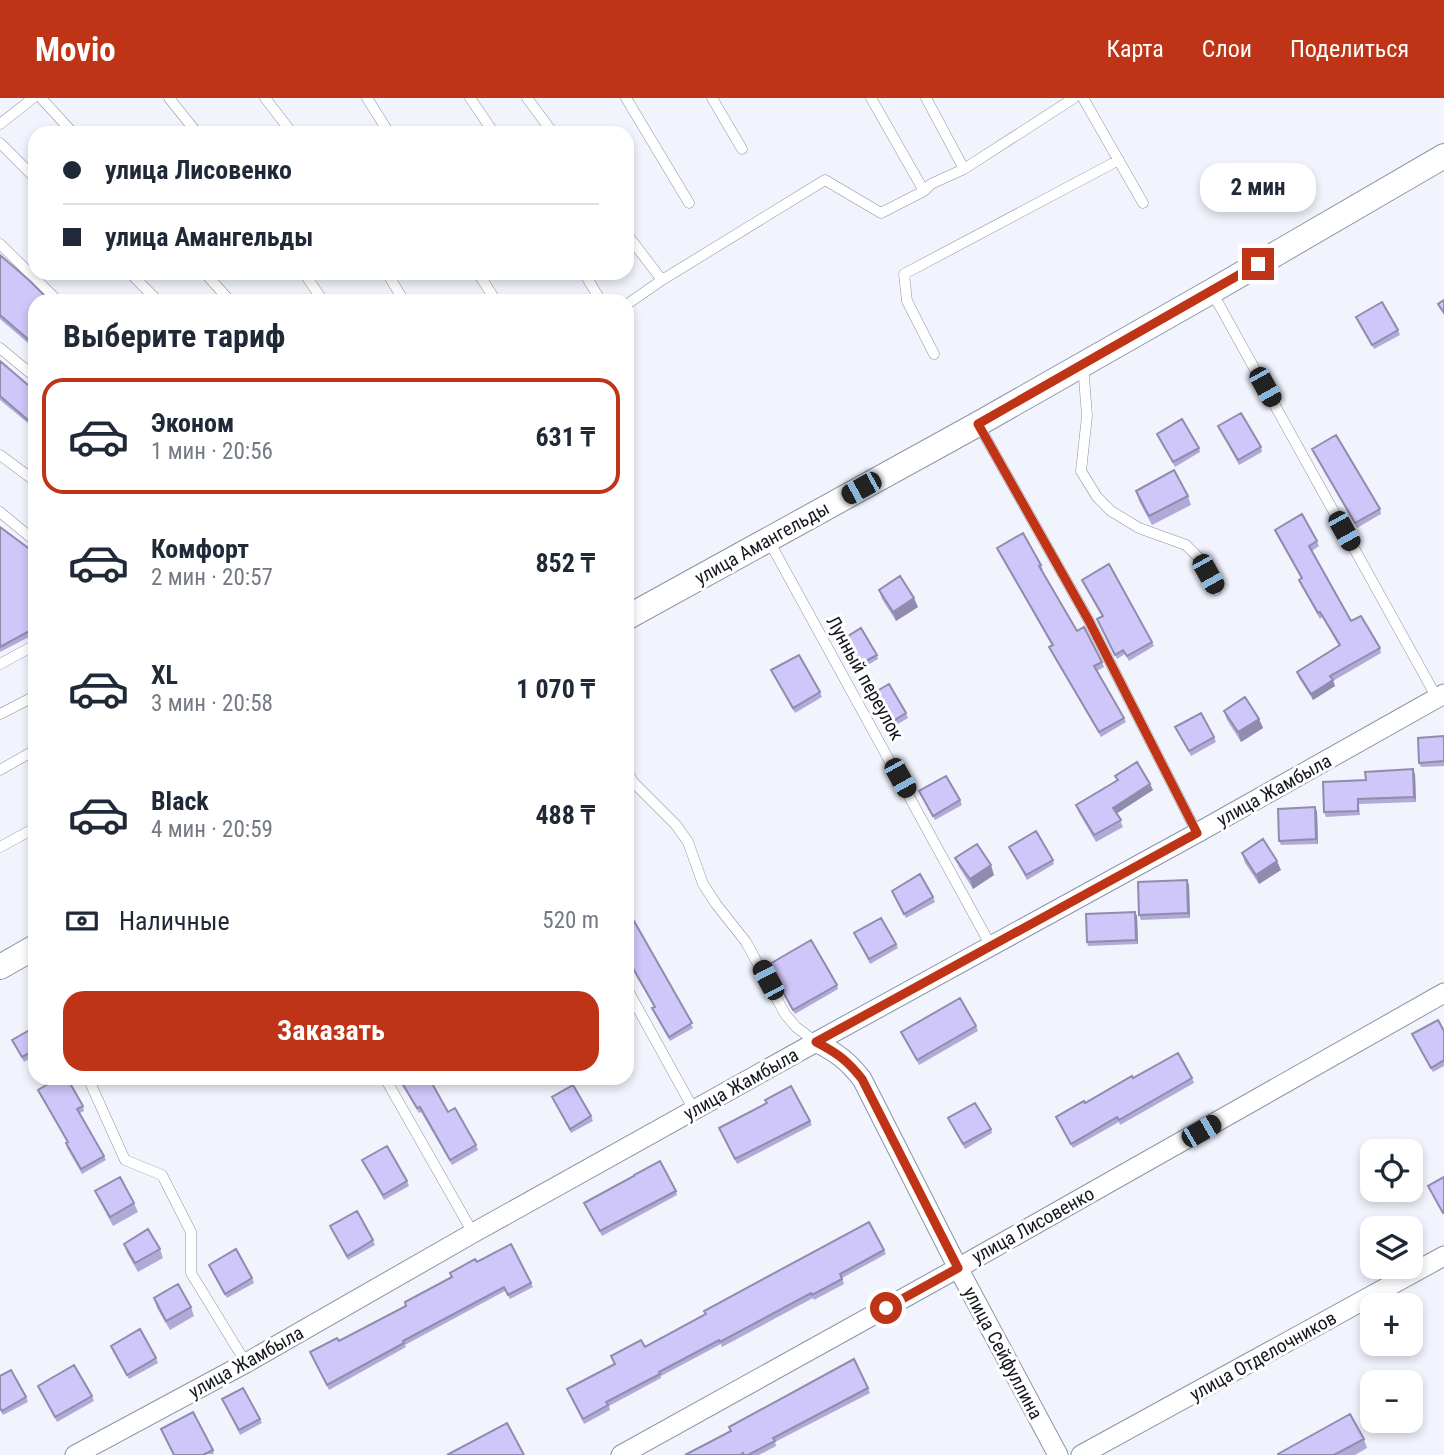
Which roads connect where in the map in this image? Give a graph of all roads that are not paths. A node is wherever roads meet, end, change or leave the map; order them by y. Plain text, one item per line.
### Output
1 (33, 98) edge
2 (41, 98) edge
3 (169, 98) edge
4 (265, 98) edge
5 (367, 98) edge
6 (470, 98) edge
7 (527, 98) edge
8 (626, 98) edge
9 (712, 98) edge
10 (871, 98) edge
11 (926, 98) edge
12 (1074, 98) edge
13 (1083, 98) edge
14 (0, 124) edge
15 (67, 126) edge
16 (191, 126) edge
17 (287, 126) edge
18 (385, 126) edge
19 (489, 126) edge
20 (548, 126) edge
21 (0, 143) edge
22 (742, 149) dead end
23 (1444, 156) edge
24 (1119, 160) junction
25 (964, 169) junction
26 (28, 171) edge
27 (925, 191) junction
28 (689, 203) dead end
29 (1143, 203) dead end
30 (634, 243) edge
31 (0, 244) edge
32 (28, 272) edge
33 (37, 280) edge
34 (137, 280) edge
35 (211, 280) edge
36 (662, 280) junction
37 (1212, 291) junction
38 (51, 294) edge
39 (151, 294) edge
40 (224, 294) edge
41 (634, 299) edge
42 (0, 348) edge
43 (934, 354) dead end
44 (1083, 364) junction
45 (28, 371) edge
46 (978, 424) junction
47 (0, 455) edge
48 (28, 476) edge
49 (0, 512) edge
50 (28, 535) edge
51 (768, 539) junction
52 (1216, 590) dead end
53 (634, 614) edge
54 (28, 649) edge
55 (0, 664) edge
56 (1440, 696) edge
57 (28, 700) edge
58 (0, 715) edge
59 (28, 755) edge
60 (0, 770) edge
61 (634, 784) edge
62 (28, 832) edge
63 (1197, 833) junction
64 (0, 847) edge
65 (991, 946) junction
66 (28, 955) edge
67 (0, 967) edge
68 (1444, 993) edge
69 (634, 1002) edge
70 (816, 1042) junction
71 (91, 1085) edge
72 (389, 1085) edge
73 (694, 1111) junction
74 (472, 1233) junction
75 (1444, 1256) edge
76 (958, 1268) junction
77 (246, 1363) junction
78 (75, 1455) edge
79 (621, 1455) edge
80 (1058, 1455) edge
81 (1081, 1455) edge

1 - 14 lane
2 - 15 lane
3 - 16 lane
4 - 17 lane
5 - 18 lane
6 - 19 lane
7 - 20 lane
8 - 28 lane
9 - 22 lane
10 - 27 lane
11 - 25 lane
12 - 25 lane
13 - 24 lane
21 - 26 lane
23 - 37 street, улица Амангельды
24 - 29 lane
24 - 43 lane
25 - 27 lane
27 - 36 lane
30 - 36 lane
31 - 32 lane
33 - 38 lane
34 - 39 lane
35 - 40 lane
36 - 41 lane
37 - 44 street, улица Амангельды
37 - 56 lane
42 - 45 lane
44 - 46 street, улица Амангельды
44 - 52 lane
46 - 51 street, улица Амангельды
46 - 63 lane
47 - 48 lane
49 - 50 lane
51 - 53 street, улица Амангельды
51 - 65 lane, Лунный переулок
54 - 55 lane
56 - 63 street, улица Жамбыла
57 - 58 lane
59 - 60 lane
61 - 70 lane
62 - 64 lane
63 - 65 street, улица Жамбыла
65 - 70 street, улица Жамбыла
66 - 67 street
68 - 76 street, улица Лисовенко
69 - 73 lane
70 - 73 street, улица Жамбыла
70 - 76 street, улица Сейфуллина
71 - 77 lane
72 - 74 lane
73 - 74 street, улица Жамбыла
74 - 77 street, улица Жамбыла
75 - 81 street, улица Отделочников
76 - 79 street, улица Лисовенко
76 - 80 street, улица Сейфуллина
77 - 78 street, улица Жамбыла

